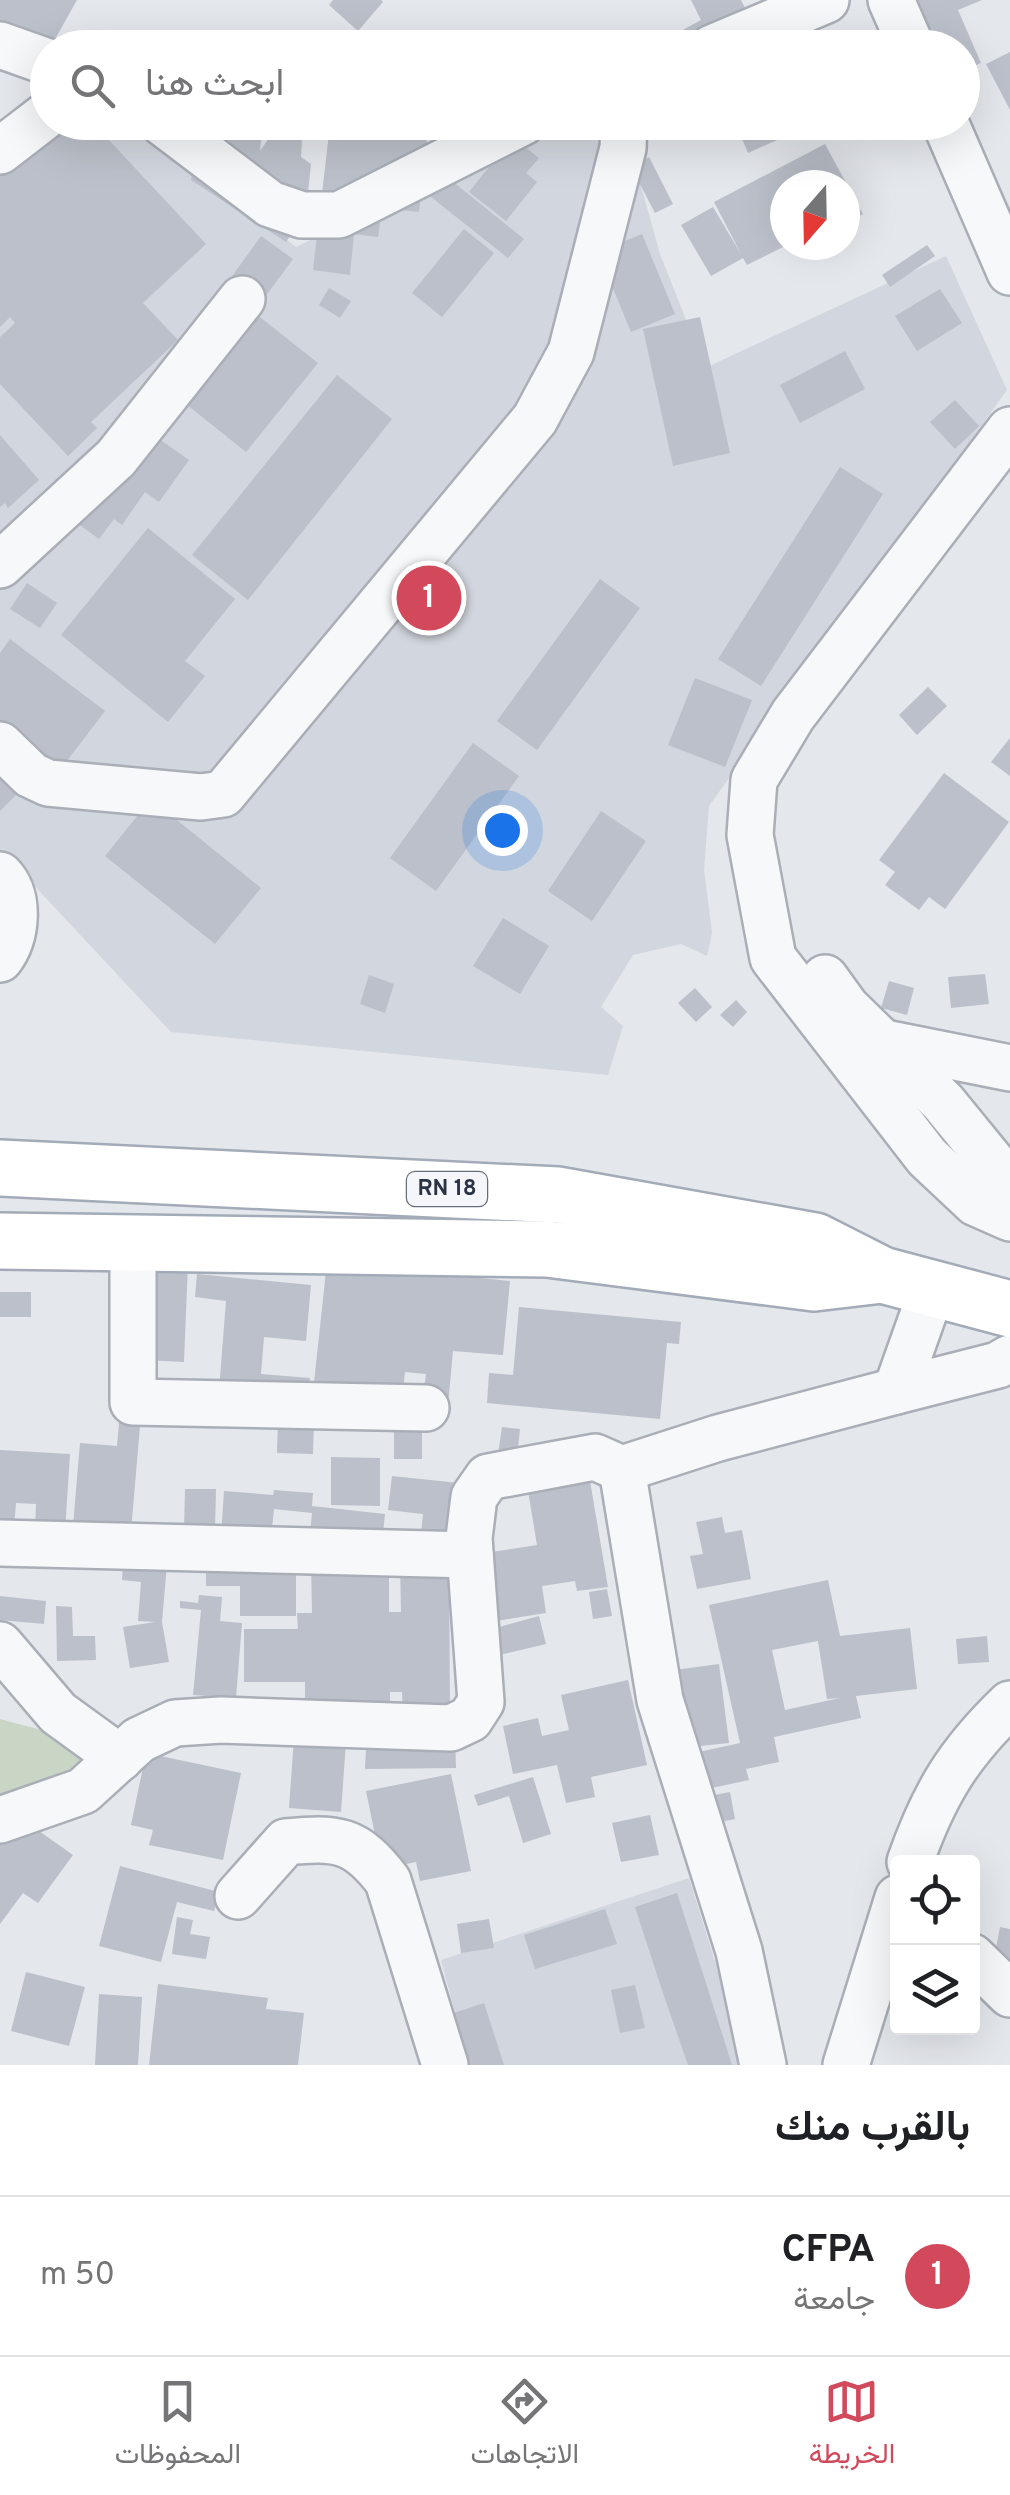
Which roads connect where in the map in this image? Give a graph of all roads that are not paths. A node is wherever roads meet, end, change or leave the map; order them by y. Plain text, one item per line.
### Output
1 (826, 0) edge
2 (891, 0) edge
3 (755, 30) edge
4 (904, 30) edge
5 (0, 45) edge
6 (30, 56) edge
7 (30, 128) edge
8 (186, 140) edge
9 (487, 140) edge
10 (623, 140) edge
11 (952, 140) edge
12 (0, 150) edge
13 (1010, 272) edge
14 (242, 298) dead end
15 (1010, 430) edge
16 (0, 565) edge
17 (0, 745) edge
18 (0, 875) edge
19 (0, 959) edge
20 (868, 1053) junction
21 (1010, 1068) edge
22 (0, 1168) edge
23 (1010, 1184) edge
24 (1010, 1218) edge
25 (0, 1240) edge
26 (134, 1243) junction
27 (907, 1281) junction
28 (1010, 1309) edge
29 (1010, 1358) edge
30 (896, 1391) junction
31 (426, 1408) dead end
32 (622, 1469) junction
33 (0, 1543) edge
34 (470, 1555) junction
35 (0, 1644) edge
36 (1010, 1704) edge
37 (120, 1758) junction
38 (0, 1820) edge
39 (920, 1855) edge
40 (238, 1896) dead end
41 (890, 1924) edge
42 (980, 1965) edge
43 (1010, 1994) edge
44 (444, 2065) edge
45 (763, 2065) edge
46 (846, 2065) edge

1 - 3 street
2 - 4 street
5 - 6 street
7 - 12 street
8 - 9 street
10 - 17 street
11 - 13 street
14 - 16 street
15 - 20 street
18 - 19 street
20 - 21 street
20 - 23 street
20 - 24 street
22 - 27 main road, RN 18
25 - 26 main road, RN 18
26 - 27 main road, RN 18
26 - 31 street
27 - 28 main road, RN 18
27 - 30 street
29 - 30 street
30 - 32 street
32 - 34 street
32 - 45 street
33 - 34 street
34 - 37 street
35 - 37 street
36 - 39 street
37 - 38 street
40 - 44 street
41 - 46 street
42 - 43 street

